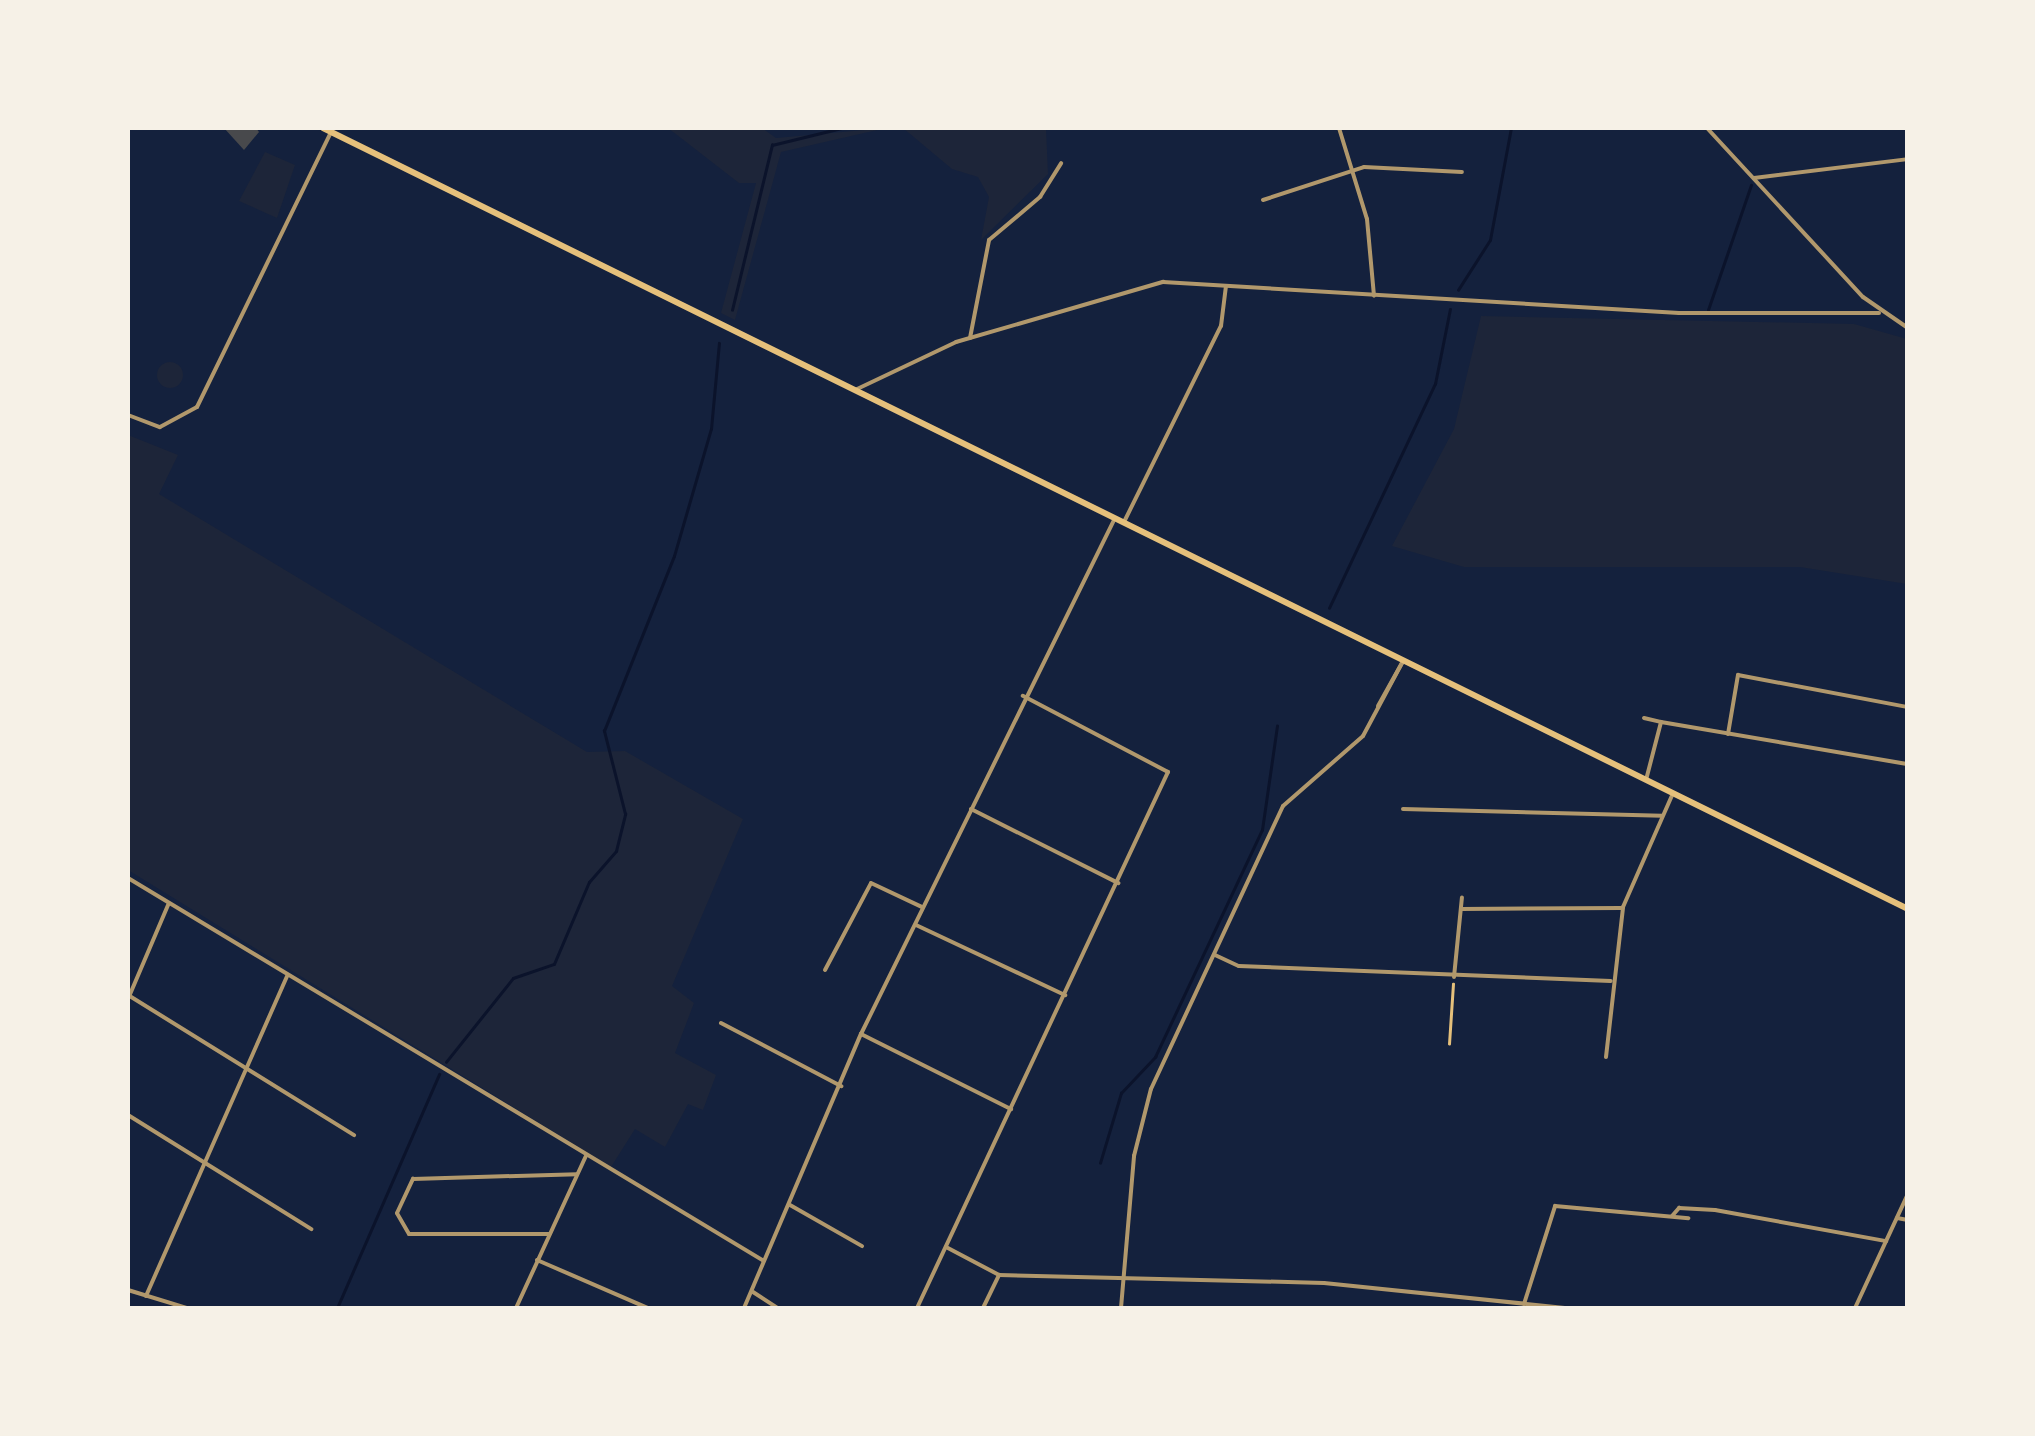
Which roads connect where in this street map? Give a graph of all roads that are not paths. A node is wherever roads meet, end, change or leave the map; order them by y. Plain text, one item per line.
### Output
1 (1339, 128) edge
2 (1707, 128) edge
3 (327, 130) edge
4 (1908, 159) edge
5 (1061, 163) dead end
6 (1354, 171) junction
7 (1462, 172) dead end
8 (1754, 178) junction
9 (1263, 200) dead end
10 (1226, 286) junction
11 (1374, 296) junction
12 (1879, 312) junction
13 (1908, 328) edge
14 (970, 338) junction
15 (854, 390) junction
16 (128, 415) edge
17 (1115, 518) junction
18 (1124, 522) junction
19 (1403, 661) junction
20 (1023, 696) junction
21 (1908, 707) edge
22 (1377, 711) junction
23 (1644, 718) dead end
24 (1661, 722) junction
25 (1728, 734) junction
26 (1908, 764) edge
27 (1646, 780) junction
28 (1673, 793) junction
29 (970, 809) junction
30 (1403, 809) dead end
31 (1662, 816) junction
32 (128, 878) edge
33 (1118, 883) junction
34 (1462, 897) dead end
35 (169, 903) junction
36 (924, 908) junction
37 (1623, 908) junction
38 (1461, 909) junction
39 (1908, 909) edge
40 (916, 925) junction
41 (1216, 955) junction
42 (825, 970) dead end
43 (287, 976) junction
44 (1454, 978) junction
45 (1611, 981) junction
46 (1065, 995) junction
47 (128, 997) edge
48 (721, 1023) dead end
49 (861, 1034) junction
50 (1606, 1057) dead end
51 (247, 1070) junction
52 (841, 1086) junction
53 (1011, 1109) junction
54 (128, 1115) edge
55 (354, 1135) dead end
56 (586, 1156) junction
57 (205, 1163) junction
58 (577, 1174) junction
59 (1908, 1194) edge
60 (790, 1205) junction
61 (1672, 1216) junction
62 (1688, 1218) dead end
63 (1897, 1218) junction
64 (1908, 1220) edge
65 (311, 1229) dead end
66 (549, 1234) junction
67 (1886, 1241) junction
68 (862, 1246) dead end
69 (946, 1247) junction
70 (536, 1260) junction
71 (764, 1261) junction
72 (999, 1275) junction
73 (1124, 1280) junction
74 (128, 1290) edge
75 (752, 1291) junction
76 (146, 1296) junction
77 (1524, 1304) junction
78 (187, 1308) edge
79 (516, 1308) edge
80 (648, 1308) edge
81 (744, 1308) edge
82 (778, 1308) edge
83 (917, 1308) edge
84 (983, 1308) edge
85 (1122, 1308) edge
86 (1564, 1308) edge
87 (1856, 1308) edge

1 - 6 street
2 - 8 street
3 - 15 main road
3 - 16 street
4 - 8 street
5 - 14 street
6 - 7 street
6 - 9 street
6 - 11 street
8 - 12 street
10 - 11 street
10 - 14 street
10 - 18 street
11 - 12 street
12 - 13 street
14 - 15 street
15 - 17 main road
17 - 18 main road
17 - 20 street
18 - 19 main road
19 - 22 street
19 - 22 street
19 - 27 main road
20 - 29 street
20 - 33 street
21 - 25 street
22 - 41 street
23 - 24 street
24 - 25 street
24 - 27 street
25 - 26 street
27 - 28 main road
28 - 31 street
28 - 39 main road
29 - 33 street
29 - 36 street
30 - 31 street
31 - 37 street
32 - 35 street
33 - 46 street
34 - 38 street
35 - 43 street
35 - 47 street
36 - 40 street
36 - 42 street
37 - 38 street
37 - 45 street
38 - 44 street
40 - 46 street
40 - 49 street
41 - 44 street
41 - 73 street
43 - 51 street
43 - 56 street
44 - 45 street
45 - 50 street
46 - 53 street
47 - 51 street
48 - 52 street
49 - 52 street
49 - 53 street
51 - 55 street
51 - 57 street
52 - 60 street
53 - 69 street
54 - 57 street
56 - 58 street
56 - 71 street
57 - 65 street
57 - 76 street
58 - 66 street
58 - 66 street
59 - 63 street
60 - 68 street
60 - 71 street
61 - 62 street
61 - 67 street
61 - 77 street
63 - 64 street
63 - 67 street
66 - 70 street
67 - 87 street
69 - 72 street
69 - 83 street
70 - 79 street
70 - 80 street
71 - 75 street
72 - 73 street
72 - 84 street
73 - 77 street
73 - 85 street
74 - 76 street
75 - 81 street
75 - 82 street
76 - 78 street
77 - 86 street

